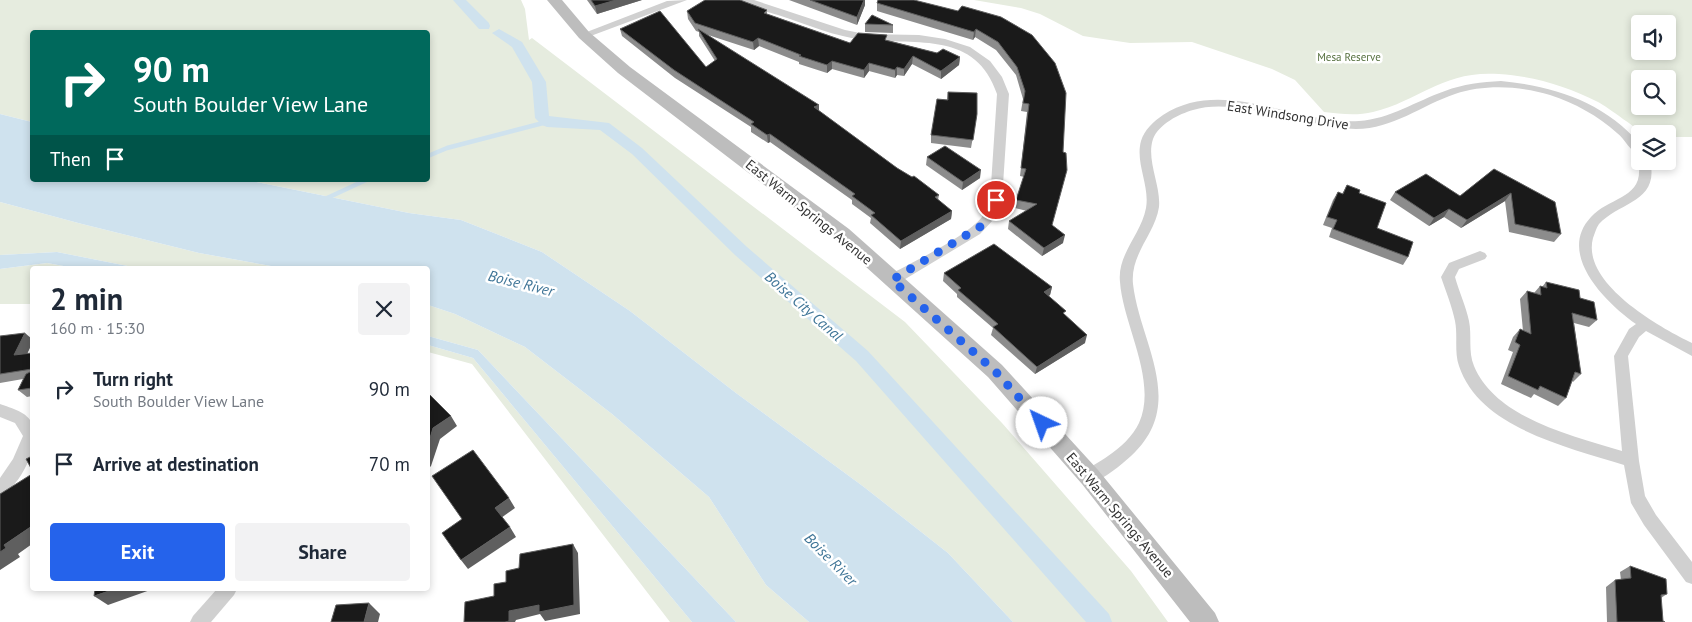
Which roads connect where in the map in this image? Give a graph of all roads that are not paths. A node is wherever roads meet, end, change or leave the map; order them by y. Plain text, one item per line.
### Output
1 (554, 0) edge
2 (682, 0) edge
3 (744, 0) edge
4 (584, 35) junction
5 (1631, 139) edge
6 (1646, 170) edge
7 (1480, 256) dead end
8 (892, 280) junction
9 (1645, 324) junction
10 (1692, 350) edge
11 (0, 410) edge
12 (30, 434) edge
13 (30, 438) edge
14 (1630, 461) junction
15 (1090, 476) junction
16 (0, 488) edge
17 (1692, 576) edge
18 (226, 591) edge
19 (199, 622) edge
20 (1206, 622) edge

1 - 4 street, East Warm Springs Avenue
2 - 4 street
3 - 8 street
4 - 8 street, East Warm Springs Avenue
5 - 15 street, East Windsong Drive
6 - 9 street
7 - 14 street
8 - 15 street, East Warm Springs Avenue
9 - 10 street
9 - 14 street
11 - 12 street
13 - 16 street
14 - 17 street
15 - 20 street, East Warm Springs Avenue
18 - 19 street

